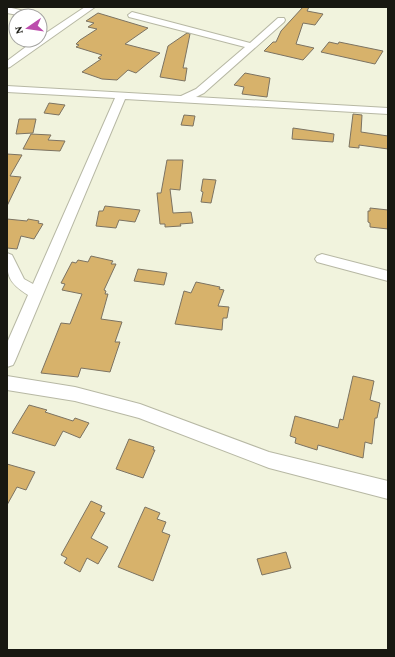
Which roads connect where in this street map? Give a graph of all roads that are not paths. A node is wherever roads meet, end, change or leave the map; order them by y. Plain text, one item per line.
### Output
1 (91, 7) edge
2 (132, 15) dead end
3 (281, 20) dead end
4 (251, 46) junction
5 (7, 65) edge
6 (7, 88) edge
7 (122, 95) junction
8 (184, 99) junction
9 (388, 110) edge
10 (7, 258) edge
11 (322, 259) dead end
12 (385, 276) edge
13 (36, 293) junction
14 (7, 361) edge
15 (7, 383) edge
16 (388, 490) edge

1 - 5 street
2 - 4 street
3 - 4 street
4 - 8 street
6 - 7 street
7 - 8 street
7 - 13 street
8 - 9 street
10 - 13 street
11 - 12 street
13 - 14 street
15 - 16 street

